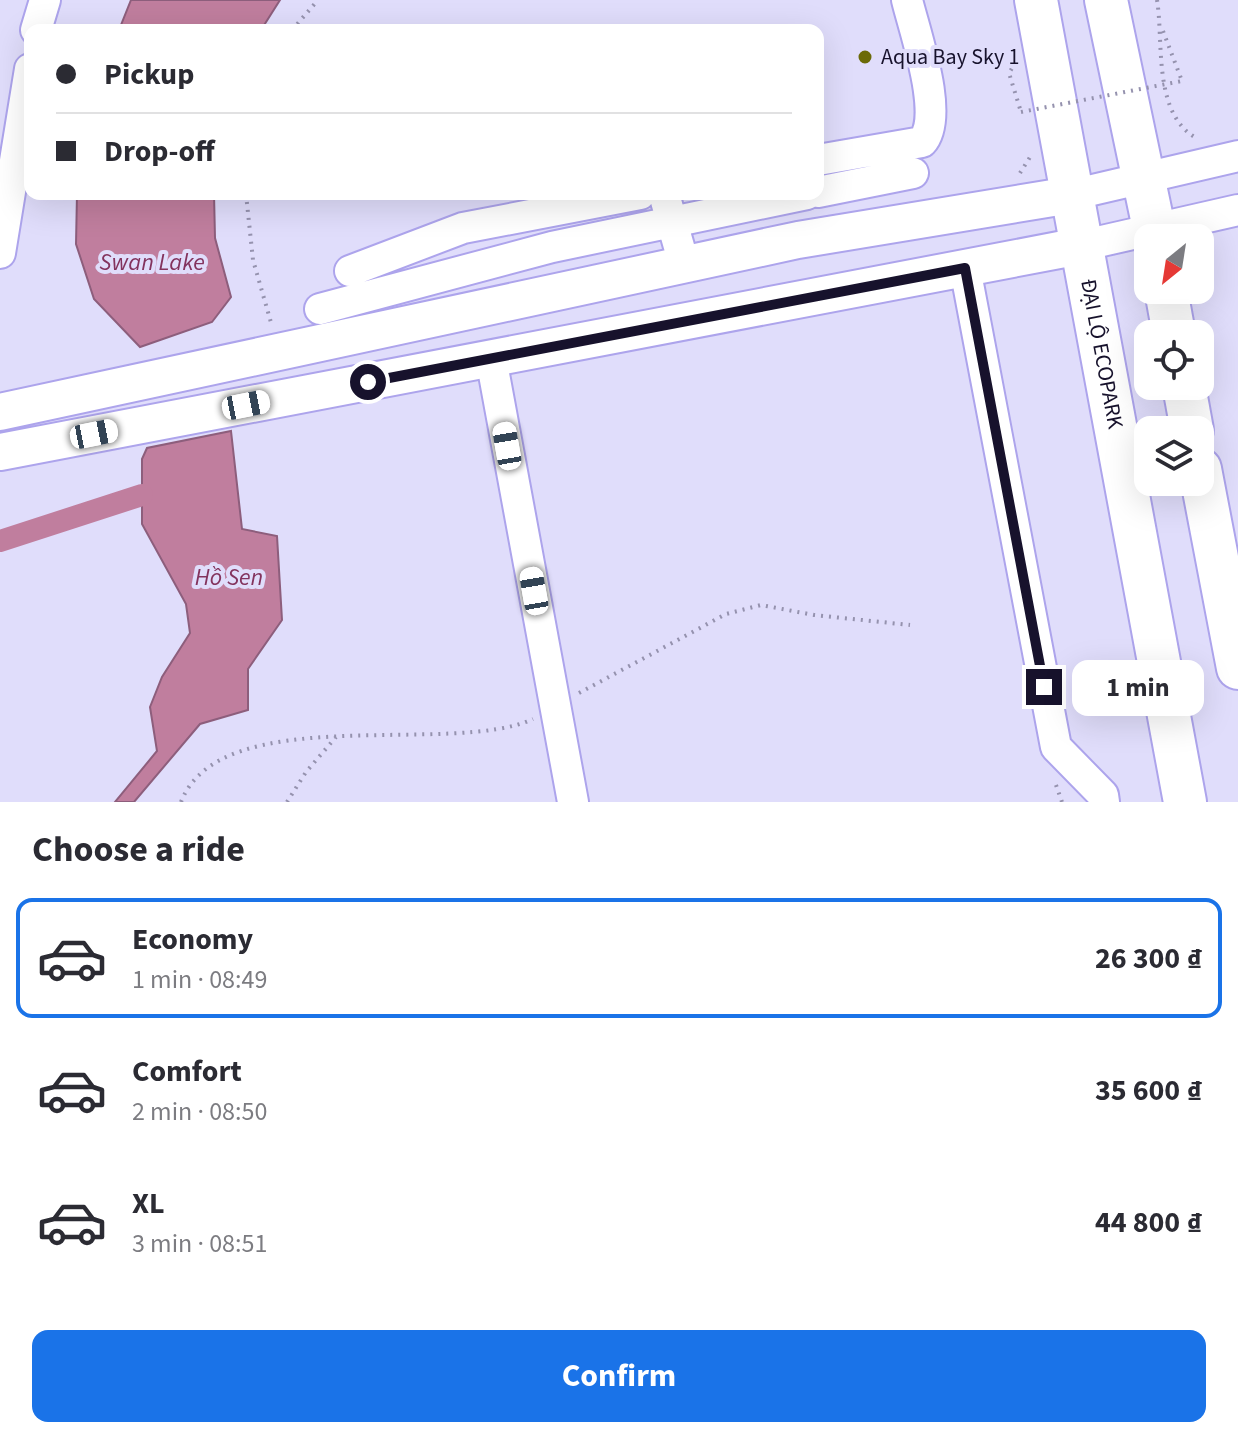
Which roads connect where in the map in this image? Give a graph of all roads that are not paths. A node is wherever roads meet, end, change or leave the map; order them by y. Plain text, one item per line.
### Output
1 (45, 0) edge
2 (907, 0) edge
3 (1036, 0) edge
4 (1106, 0) edge
5 (38, 24) edge
6 (24, 106) edge
7 (1238, 156) edge
8 (824, 159) edge
9 (913, 173) dead end
10 (1141, 179) junction
11 (824, 191) edge
12 (1071, 195) junction
13 (609, 200) edge
14 (747, 200) edge
15 (668, 208) edge
16 (558, 210) junction
17 (1238, 210) edge
18 (1152, 224) edge
19 (1190, 224) edge
20 (1134, 237) edge
21 (565, 244) junction
22 (1080, 246) junction
23 (0, 253) edge
24 (684, 264) junction
25 (965, 268) junction
26 (350, 271) dead end
27 (320, 309) dead end
28 (491, 358) junction
29 (0, 412) edge
30 (1, 447) edge
31 (1205, 496) edge
32 (1238, 668) edge
33 (573, 802) edge
34 (1104, 802) edge
35 (1185, 802) edge

1 - 5 street
2 - 8 street
3 - 12 highway, ĐẠI LỘ ECOPARK
4 - 10 highway
6 - 23 street
7 - 10 street
9 - 11 street
10 - 12 street
10 - 18 highway
12 - 22 highway, ĐẠI LỘ ECOPARK
12 - 24 main road
13 - 16 street
14 - 15 street
15 - 21 street
15 - 24 street
16 - 21 street
16 - 26 street
17 - 19 street
20 - 22 street
21 - 27 street
22 - 25 main road
22 - 35 highway, ĐẠI LỘ ECOPARK
24 - 29 main road
25 - 28 main road
25 - 34 street
28 - 30 main road
28 - 33 street
31 - 32 highway

